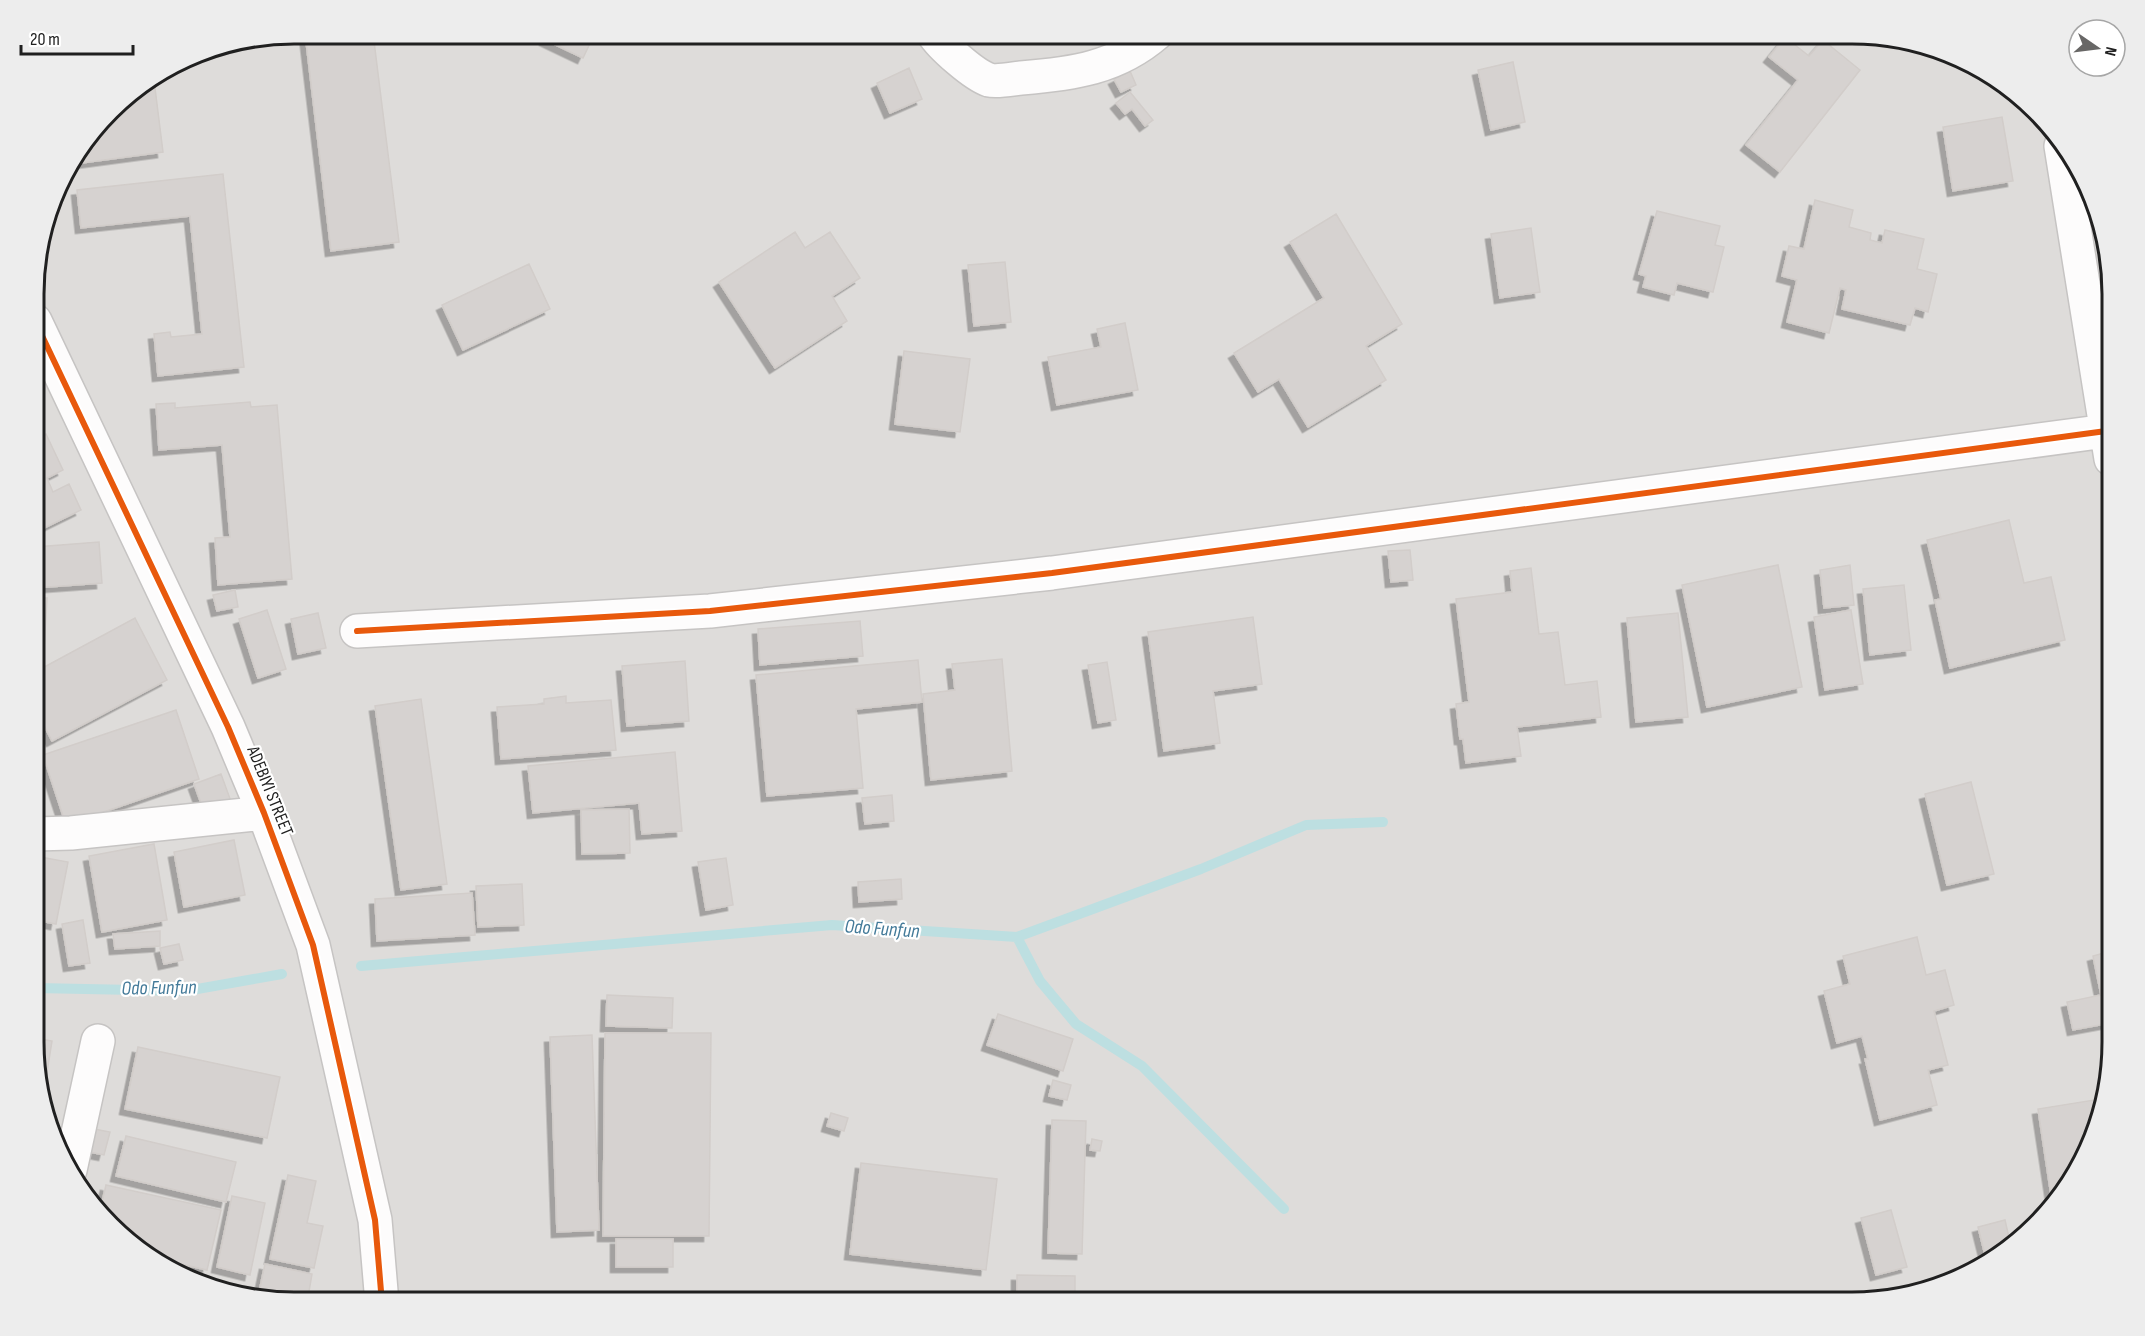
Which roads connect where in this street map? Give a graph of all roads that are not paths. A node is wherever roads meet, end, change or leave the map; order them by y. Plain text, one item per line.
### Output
1 (943, 44) edge
2 (1144, 44) edge
3 (2063, 161) edge
4 (44, 340) edge
5 (2102, 407) edge
6 (2102, 446) edge
7 (357, 631) dead end
8 (264, 813) junction
9 (44, 834) edge
10 (98, 1041) dead end
11 (72, 1159) edge
12 (381, 1292) edge

1 - 2 street
3 - 5 street
4 - 8 street, ADEBIYI STREET
6 - 7 street
8 - 9 street
8 - 12 street, ADEBIYI STREET
10 - 11 street

